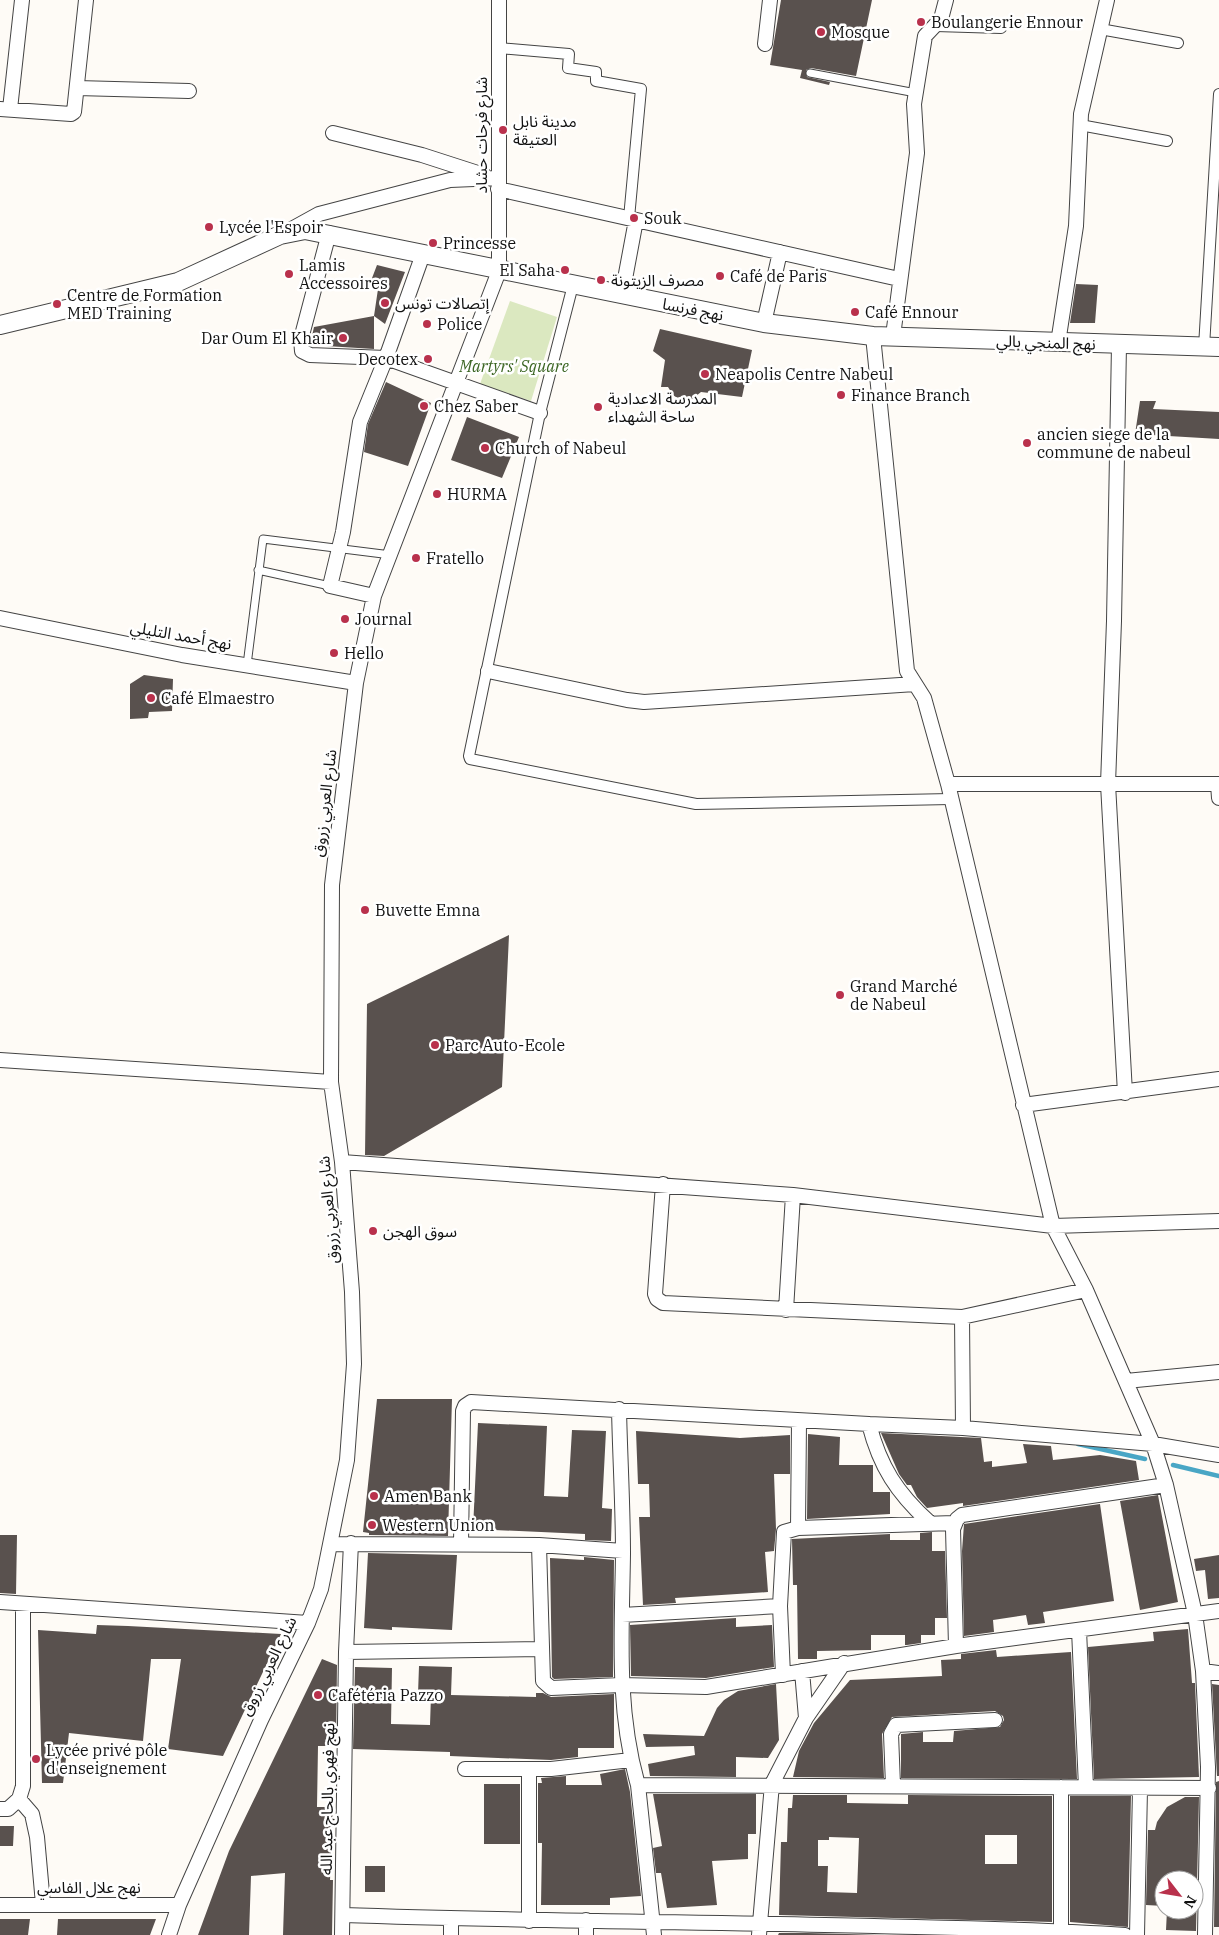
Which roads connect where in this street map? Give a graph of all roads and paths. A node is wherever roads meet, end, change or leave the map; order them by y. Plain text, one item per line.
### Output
1 (22, 0) edge
2 (86, 0) edge
3 (499, 0) edge
4 (770, 0) edge
5 (946, 0) edge
6 (1107, 0) edge
7 (936, 26) junction
8 (1001, 28) dead end
9 (1100, 29) junction
10 (1178, 43) dead end
11 (765, 44) dead end
12 (499, 48) junction
13 (810, 73) dead end
14 (77, 88) junction
15 (189, 91) dead end
16 (916, 93) junction
17 (1219, 94) edge
18 (5, 109) edge
19 (1080, 125) junction
20 (333, 133) dead end
21 (1166, 141) dead end
22 (496, 182) junction
23 (632, 219) junction
24 (329, 233) junction
25 (280, 235) junction
26 (780, 252) junction
27 (423, 254) junction
28 (499, 271) junction
29 (899, 279) junction
30 (573, 285) junction
31 (622, 295) junction
32 (764, 323) junction
33 (0, 325) edge
34 (874, 336) junction
35 (893, 336) junction
36 (1058, 343) junction
37 (1119, 345) junction
38 (1211, 347) edge
39 (386, 358) junction
40 (456, 383) junction
41 (540, 413) junction
42 (339, 548) junction
43 (391, 555) junction
44 (258, 570) junction
45 (330, 586) junction
46 (374, 596) junction
47 (0, 618) edge
48 (247, 665) junction
49 (488, 671) junction
50 (356, 683) junction
51 (915, 684) junction
52 (948, 784) junction
53 (1108, 784) junction
54 (1219, 789) edge
55 (951, 799) junction
56 (0, 1060) edge
57 (1219, 1079) edge
58 (331, 1082) junction
59 (1125, 1093) junction
60 (1023, 1105) junction
61 (342, 1162) junction
62 (663, 1184) junction
63 (793, 1195) junction
64 (1219, 1221) edge
65 (1053, 1226) junction
66 (1086, 1290) junction
67 (786, 1310) junction
68 (962, 1316) junction
69 (1219, 1372) edge
70 (1126, 1381) junction
71 (619, 1409) junction
72 (799, 1422) junction
73 (869, 1424) junction
74 (963, 1428) junction
75 (1153, 1444) junction
76 (1219, 1454) edge
77 (1166, 1485) junction
78 (930, 1522) junction
79 (954, 1523) junction
80 (798, 1528) junction
81 (351, 1543) junction
82 (331, 1544) junction
83 (461, 1544) junction
84 (539, 1545) junction
85 (623, 1551) junction
86 (0, 1602) edge
87 (22, 1604) junction
88 (780, 1606) junction
89 (1219, 1612) edge
90 (622, 1614) junction
91 (1195, 1614) junction
92 (308, 1623) junction
93 (1079, 1630) junction
94 (956, 1646) junction
95 (542, 1649) junction
96 (346, 1652) junction
97 (844, 1663) junction
98 (802, 1671) junction
99 (1203, 1671) junction
100 (1219, 1673) edge
101 (783, 1674) junction
102 (621, 1685) junction
103 (806, 1718) junction
104 (995, 1720) dead end
105 (631, 1760) junction
106 (1214, 1768) edge
107 (465, 1769) dead end
108 (529, 1769) junction
109 (772, 1784) junction
110 (638, 1785) junction
111 (893, 1785) junction
112 (1061, 1787) junction
113 (1086, 1787) junction
114 (1208, 1788) junction
115 (1140, 1789) junction
116 (19, 1799) junction
117 (0, 1809) edge
118 (43, 1904) junction
119 (0, 1905) edge
120 (178, 1905) junction
121 (343, 1915) junction
122 (451, 1919) junction
123 (586, 1920) junction
124 (529, 1921) junction
125 (654, 1928) edge
126 (759, 1929) edge
127 (1061, 1931) junction
128 (169, 1935) edge
129 (342, 1935) edge
130 (451, 1935) edge
131 (586, 1935) edge
132 (1125, 1935) edge
133 (1137, 1935) edge
134 (1205, 1935) edge

1 - 18 street
2 - 14 street
3 - 12 street, شارع فرحات حشاد
4 - 11 street
5 - 7 street
6 - 9 street
7 - 8 street
7 - 16 street
9 - 10 street
9 - 19 street
12 - 22 street, شارع فرحات حشاد
12 - 23 street
13 - 16 lane
14 - 15 street
14 - 18 street
16 - 29 street
17 - 38 street
19 - 21 street
19 - 36 street
20 - 22 street
22 - 23 street
22 - 25 street
22 - 28 street, شارع فرحات حشاد
23 - 26 street
23 - 31 street
24 - 25 street, نهج فرنسا
24 - 27 street, نهج فرنسا
24 - 39 street
25 - 33 street, نهج فرنسا
26 - 29 street
26 - 32 street
27 - 28 street, نهج فرنسا
27 - 39 street
28 - 30 street, نهج فرنسا
28 - 40 street, شارع العربي زروق
29 - 35 street
30 - 31 street, نهج فرنسا
30 - 41 street
31 - 32 street, نهج فرنسا
32 - 34 street, نهج فرنسا
34 - 35 street, نهج المنجي بالي
34 - 51 street
35 - 36 street, نهج المنجي بالي
36 - 37 street, نهج المنجي بالي
37 - 38 street, نهج المنجي بالي
37 - 53 street
39 - 40 street
39 - 42 street
40 - 41 street
40 - 43 street, شارع العربي زروق
41 - 49 street
42 - 43 lane
42 - 44 lane
42 - 45 street
43 - 46 street, شارع العربي زروق
44 - 45 lane
44 - 48 lane
45 - 46 street
46 - 50 street, شارع العربي زروق
47 - 48 street, نهج أحمد التليلي
48 - 50 street, نهج أحمد التليلي
49 - 51 street
49 - 55 street
50 - 58 street, شارع العربي زروق
51 - 52 street
52 - 53 street
52 - 55 street
53 - 54 street
53 - 59 street
55 - 60 street
56 - 58 street
57 - 59 street
58 - 61 street, شارع العربي زروق
59 - 60 street
60 - 65 street
61 - 62 street
61 - 82 street, شارع العربي زروق
62 - 63 street
62 - 67 street
63 - 65 street
63 - 67 street
64 - 65 street
65 - 66 street
66 - 68 street
66 - 70 street
67 - 68 street
68 - 74 street
69 - 70 street
70 - 75 street
71 - 72 street
71 - 83 street
71 - 85 street
72 - 73 street
72 - 80 street
73 - 74 street
73 - 78 street
74 - 75 street
75 - 76 street
75 - 77 street
77 - 79 street
77 - 91 street
78 - 79 street
78 - 80 street
79 - 94 street
80 - 88 street
81 - 82 street
81 - 83 street
81 - 96 street, نهج فهري بالحاج عبد الله
82 - 92 street, شارع العربي زروق
83 - 84 street
84 - 85 street
84 - 95 street
85 - 90 street
86 - 87 street
87 - 92 street
87 - 116 street
88 - 90 street
88 - 101 street
89 - 91 street
90 - 102 street
91 - 93 street
91 - 99 street
92 - 120 street, شارع العربي زروق
93 - 94 street
93 - 113 street
94 - 97 street
95 - 96 street
95 - 102 street
96 - 121 street, نهج فهري بالحاج عبد الله
97 - 98 street
97 - 103 street
98 - 101 street
98 - 103 street
99 - 100 street
99 - 106 street
101 - 102 street
102 - 105 street
103 - 109 street
104 - 111 street
105 - 108 street
105 - 110 street
106 - 114 street
107 - 108 street
108 - 124 street
109 - 110 street
109 - 111 street
109 - 126 street
110 - 125 street
111 - 112 street
112 - 113 street
112 - 127 street
113 - 115 street
114 - 115 street
114 - 134 street
115 - 133 street
116 - 117 street
116 - 118 street
118 - 119 street, نهج علال الفاسي
118 - 120 street, نهج علال الفاسي
120 - 128 street, شارع العربي زروق
121 - 122 street
121 - 129 street, نهج فهري بالحاج عبد الله
122 - 124 street
122 - 130 street
123 - 124 street
123 - 125 street
123 - 131 street
125 - 126 street
126 - 127 street
127 - 132 street

